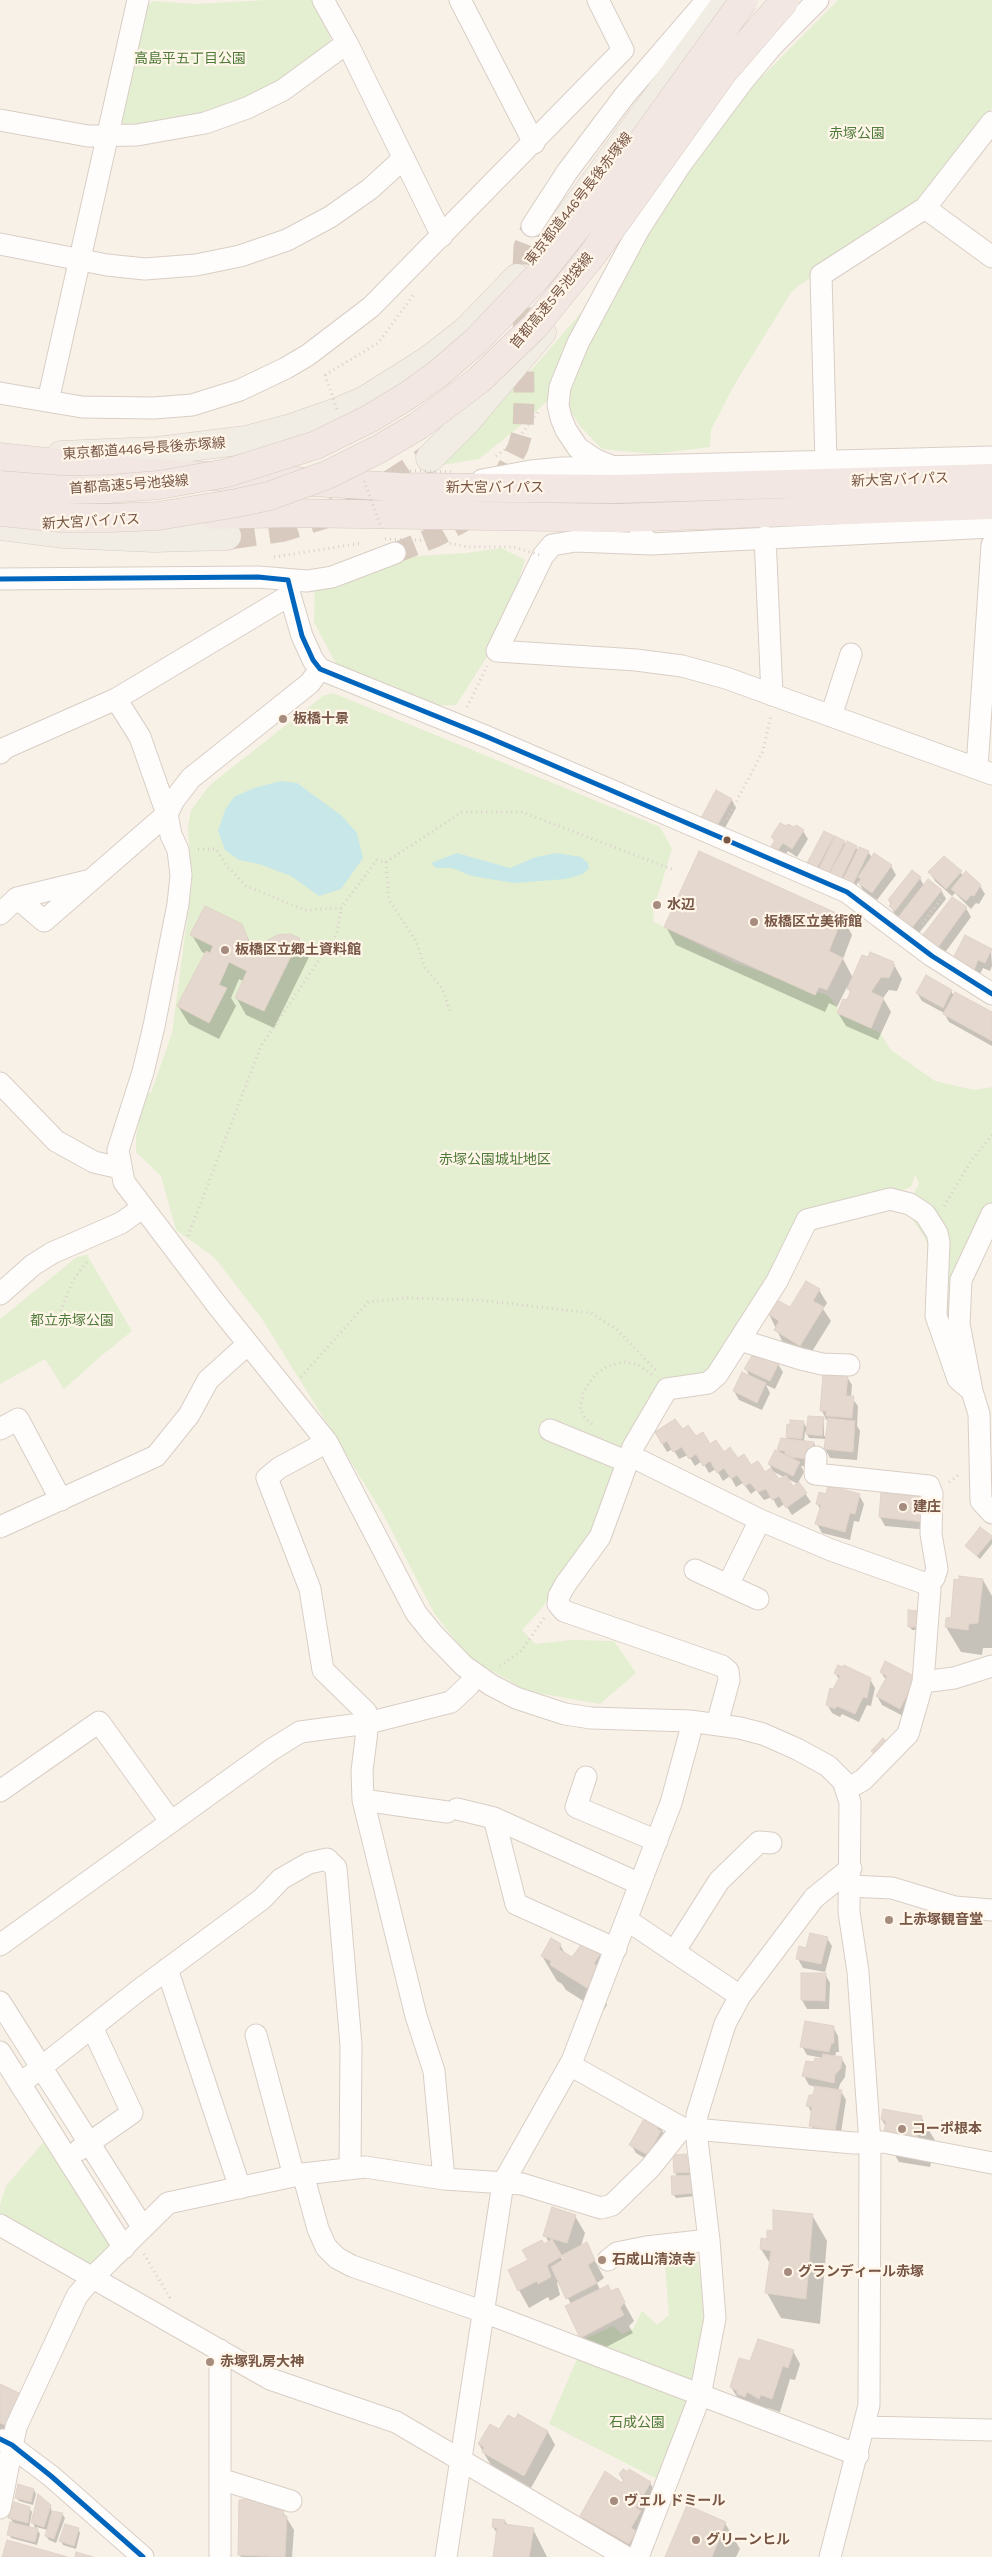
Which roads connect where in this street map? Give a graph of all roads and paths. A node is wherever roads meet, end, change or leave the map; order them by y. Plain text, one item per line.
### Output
1 (138, 0) edge
2 (323, 0) edge
3 (460, 0) edge
4 (598, 0) edge
5 (708, 0) edge
6 (729, 0) edge
7 (744, 0) edge
8 (818, 0) edge
9 (789, 2) edge
10 (347, 43) junction
11 (658, 56) junction
12 (660, 94) junction
13 (0, 120) edge
14 (992, 122) edge
15 (108, 136) junction
16 (534, 143) junction
17 (404, 158) junction
18 (925, 208) junction
19 (532, 226) tunnel mouth
20 (442, 236) junction
21 (0, 244) edge
22 (992, 257) edge
23 (78, 260) junction
24 (378, 343) dead end
25 (324, 375) dead end
26 (0, 392) edge
27 (48, 401) junction
28 (541, 407) dead end
29 (0, 456) edge
30 (992, 457) edge
31 (488, 460) dead end
32 (826, 462) junction
33 (614, 468) junction
34 (387, 470) dead end
35 (446, 472) junction
36 (992, 478) edge
37 (0, 485) edge
38 (992, 505) edge
39 (0, 512) edge
40 (618, 518) junction
41 (0, 524) edge
42 (992, 527) edge
43 (227, 536) tunnel mouth
44 (765, 537) junction
45 (376, 540) dead end
46 (366, 542) dead end
47 (651, 544) junction
48 (992, 545) edge
49 (395, 553) tunnel mouth
50 (543, 556) junction
51 (266, 558) dead end
52 (0, 579) edge
53 (289, 588) junction
54 (988, 652) edge
55 (852, 654) dead end
56 (488, 664) dead end
57 (320, 669) junction
58 (772, 695) junction
59 (116, 699) junction
60 (465, 712) dead end
61 (831, 716) junction
62 (770, 729) dead end
63 (0, 753) edge
64 (984, 771) edge
65 (167, 814) junction
66 (717, 836) junction
67 (178, 850) junction
68 (386, 862) junction
69 (674, 870) dead end
70 (90, 880) junction
71 (946, 893) dead end
72 (17, 898) junction
73 (342, 908) junction
74 (0, 914) edge
75 (918, 930) dead end
76 (992, 994) edge
77 (450, 1011) dead end
78 (0, 1083) edge
79 (992, 1135) edge
80 (120, 1168) junction
81 (142, 1208) junction
82 (924, 1214) junction
83 (992, 1214) edge
84 (77, 1241) junction
85 (185, 1243) dead end
86 (0, 1294) edge
87 (55, 1325) dead end
88 (740, 1340) junction
89 (248, 1344) junction
90 (849, 1365) dead end
91 (670, 1388) junction
92 (972, 1391) junction
93 (288, 1393) junction
94 (593, 1425) dead end
95 (0, 1429) edge
96 (550, 1430) dead end
97 (327, 1442) junction
98 (816, 1457) dead end
99 (629, 1459) junction
100 (979, 1462) junction
101 (932, 1494) junction
102 (61, 1500) junction
103 (992, 1513) edge
104 (760, 1520) junction
105 (0, 1527) edge
106 (695, 1570) dead end
107 (728, 1585) junction
108 (926, 1585) junction
109 (758, 1599) dead end
110 (558, 1604) junction
111 (992, 1666) edge
112 (480, 1678) junction
113 (923, 1682) junction
114 (690, 1721) junction
115 (368, 1723) junction
116 (717, 1724) junction
117 (586, 1777) dead end
118 (848, 1789) junction
119 (0, 1791) edge
120 (363, 1800) junction
121 (494, 1818) junction
122 (171, 1822) junction
123 (657, 1840) junction
124 (771, 1843) dead end
125 (850, 1877) junction
126 (640, 1884) junction
127 (992, 1910) edge
128 (627, 1920) junction
129 (0, 1946) edge
130 (616, 1949) junction
131 (674, 1952) junction
132 (167, 1969) junction
133 (740, 1996) junction
134 (0, 2002) edge
135 (92, 2026) junction
136 (256, 2035) dead end
137 (0, 2052) edge
138 (570, 2065) junction
139 (41, 2067) junction
140 (20, 2084) junction
141 (689, 2129) junction
142 (89, 2142) junction
143 (870, 2143) junction
144 (67, 2158) junction
145 (992, 2163) edge
146 (350, 2169) junction
147 (298, 2175) junction
148 (444, 2178) junction
149 (503, 2183) junction
150 (240, 2188) junction
151 (0, 2225) edge
152 (134, 2238) junction
153 (709, 2240) junction
154 (608, 2260) dead end
155 (92, 2278) junction
156 (484, 2312) junction
157 (174, 2324) junction
158 (220, 2350) junction
159 (700, 2396) junction
160 (865, 2427) junction
161 (992, 2430) edge
162 (6, 2442) edge
163 (858, 2454) junction
164 (462, 2461) junction
165 (220, 2479) junction
166 (291, 2502) dead end
167 (0, 2508) edge
168 (143, 2557) edge
169 (220, 2557) edge
170 (446, 2557) edge
171 (626, 2557) edge
172 (638, 2557) edge
173 (830, 2557) edge

1 - 15 street
2 - 10 street
3 - 16 street
4 - 16 street
5 - 11 street
6 - 12 main road, 東京都道446号長後赤塚線
7 - 37 highway, 首都高速5号池袋線, bridge
8 - 33 street
9 - 35 main road
9 - 39 highway, 首都高速5号池袋線, bridge
10 - 15 street
10 - 17 street
11 - 12 street
11 - 19 street
12 - 29 main road, 東京都道446号長後赤塚線
13 - 15 street
14 - 18 street
15 - 23 street
16 - 20 street
17 - 20 street
17 - 23 street
18 - 22 street
18 - 32 street
20 - 27 street
21 - 23 street
23 - 27 street
24 - 25 path
26 - 27 street
28 - 31 path
29 - 35 highway, 新大宮バイパス
30 - 32 street
32 - 33 street
33 - 35 street
34 - 35 path, bridge
35 - 36 highway, 新大宮バイパス
38 - 40 highway, 新大宮バイパス
40 - 41 highway, 新大宮バイパス
40 - 47 street
41 - 43 main road
42 - 44 street
44 - 47 street
44 - 58 street
45 - 50 path, bridge
46 - 51 path
47 - 50 street
48 - 54 street
49 - 53 street
50 - 58 street
52 - 53 street
53 - 57 street
53 - 59 street
54 - 64 street
55 - 61 street
56 - 60 path
57 - 65 street
57 - 66 street
58 - 61 street
59 - 63 street
59 - 65 street
61 - 64 street
62 - 66 path
65 - 67 street
65 - 70 street
66 - 76 street
67 - 73 path
67 - 80 street
68 - 69 path
68 - 73 path
68 - 77 path
70 - 72 street
70 - 72 street
71 - 75 path
72 - 74 street
73 - 85 path
78 - 80 street
79 - 82 path
80 - 81 street
81 - 84 street
81 - 89 street
82 - 88 street
82 - 92 street
83 - 92 street
84 - 86 street
84 - 87 path
88 - 90 street
88 - 91 street
89 - 93 street
89 - 102 street
91 - 93 path
91 - 94 path
91 - 99 street
92 - 100 street
93 - 97 street
95 - 102 street
96 - 99 street
97 - 112 street
97 - 115 street
98 - 101 street
99 - 104 street
99 - 110 street
100 - 101 path
100 - 103 street
101 - 108 street
102 - 105 street
104 - 107 street
104 - 108 street
106 - 107 street
107 - 109 street
108 - 113 street
110 - 112 path
110 - 116 street
111 - 113 street
112 - 114 street
112 - 115 street
113 - 118 street
114 - 116 street
114 - 123 street
115 - 120 street
115 - 122 street
116 - 118 street
117 - 123 street
118 - 125 street
119 - 122 street
120 - 121 street
120 - 148 street
121 - 126 street
121 - 130 street
122 - 129 street
123 - 126 street
124 - 131 street
125 - 127 street
125 - 133 street
125 - 143 street
126 - 128 street
128 - 130 street
128 - 131 street
130 - 138 street
131 - 133 street
132 - 135 street
132 - 146 street
132 - 150 street
133 - 141 street
134 - 139 street
135 - 139 street
135 - 142 street
136 - 147 street
137 - 140 street
138 - 141 street
138 - 149 street
139 - 140 street
139 - 142 street
140 - 144 street
141 - 143 street
141 - 149 street
141 - 153 street
142 - 144 street
142 - 152 street
143 - 145 street
143 - 160 street
144 - 152 street
146 - 147 street
146 - 148 street
147 - 150 street
147 - 156 street
148 - 149 street
149 - 156 street
150 - 152 street
151 - 155 street
152 - 155 street
152 - 157 path
153 - 154 street
153 - 159 street
155 - 157 street
155 - 162 street
156 - 159 street
156 - 164 street
157 - 158 street
158 - 164 street
158 - 165 street
159 - 163 street
159 - 172 street
160 - 161 street
160 - 163 street
162 - 167 street
162 - 168 street
163 - 173 street
164 - 170 street
164 - 171 street
165 - 166 street
165 - 169 street

